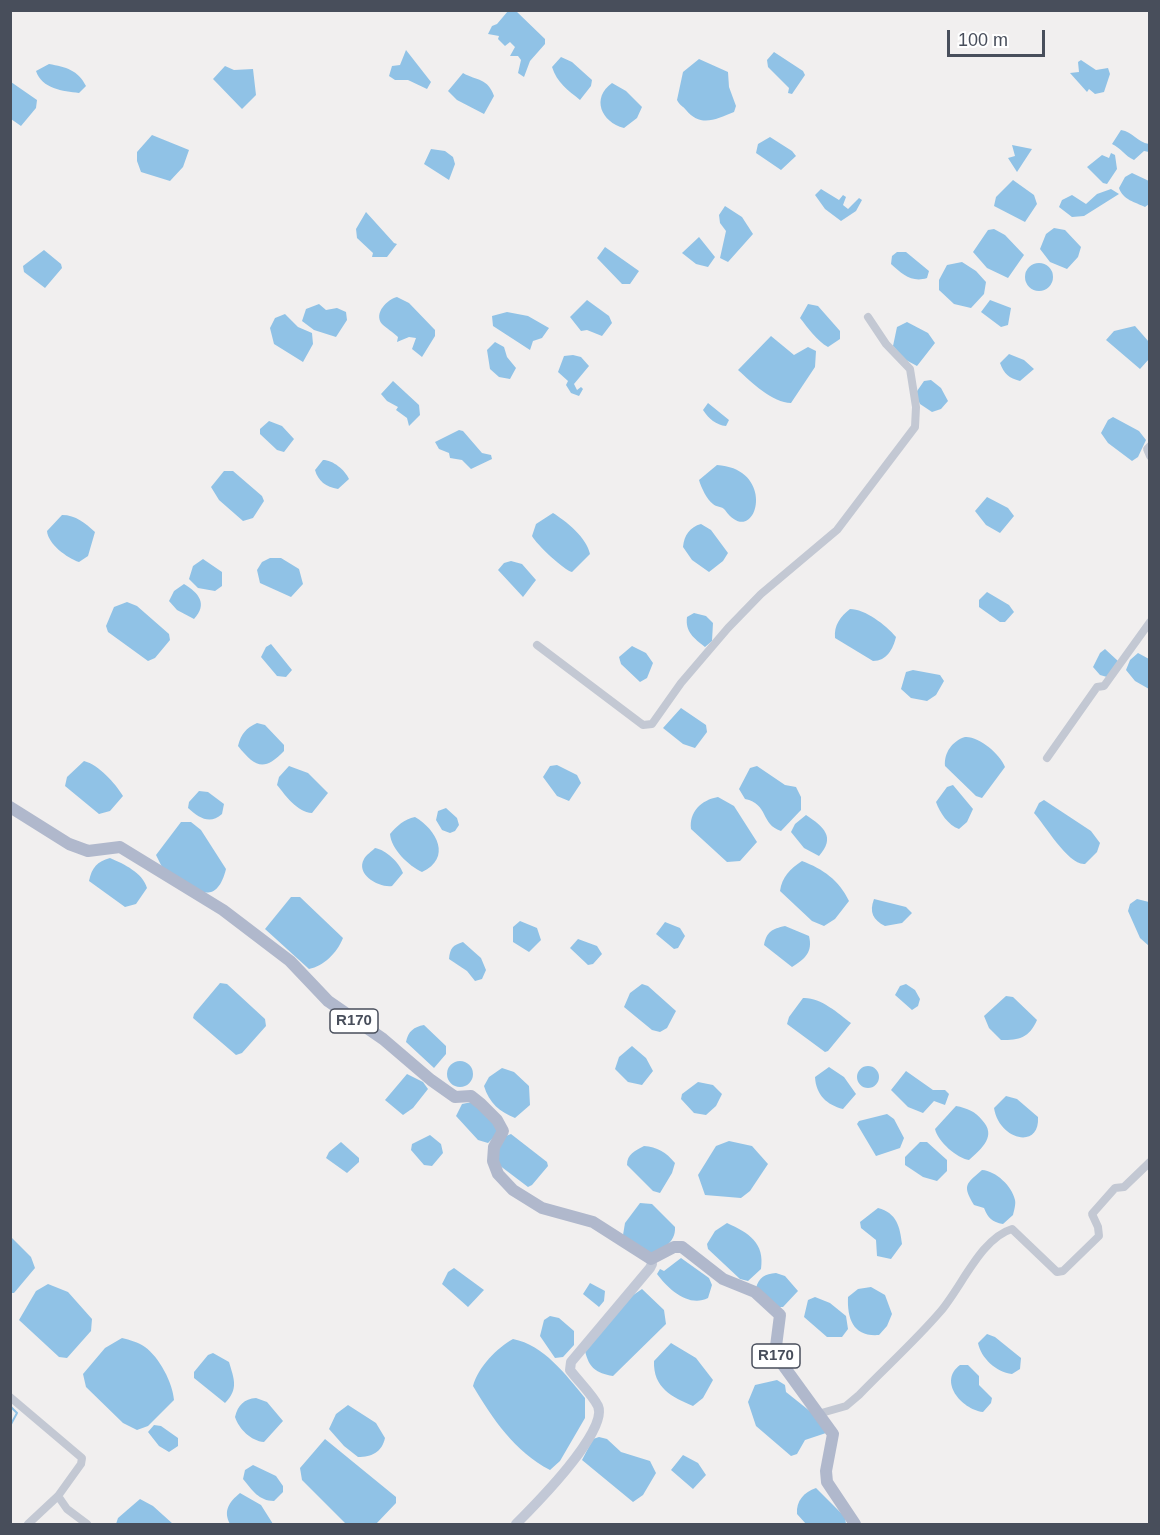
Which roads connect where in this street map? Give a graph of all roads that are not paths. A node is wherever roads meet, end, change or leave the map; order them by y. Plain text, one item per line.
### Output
1 (868, 317) dead end
2 (1149, 446) edge
3 (1149, 456) edge
4 (1149, 622) edge
5 (537, 645) dead end
6 (1047, 758) dead end
7 (10, 807) edge
8 (1149, 1162) edge
9 (651, 1259) junction
10 (10, 1397) edge
11 (819, 1414) junction
12 (58, 1496) junction
13 (28, 1524) edge
14 (87, 1524) edge
15 (516, 1524) edge
16 (855, 1524) edge

1 - 5 street
2 - 3 street
4 - 6 street
7 - 9 main road, R170
8 - 11 street
9 - 11 main road, R170
9 - 15 street
10 - 12 street
11 - 16 main road, R170
12 - 13 street
12 - 14 street

